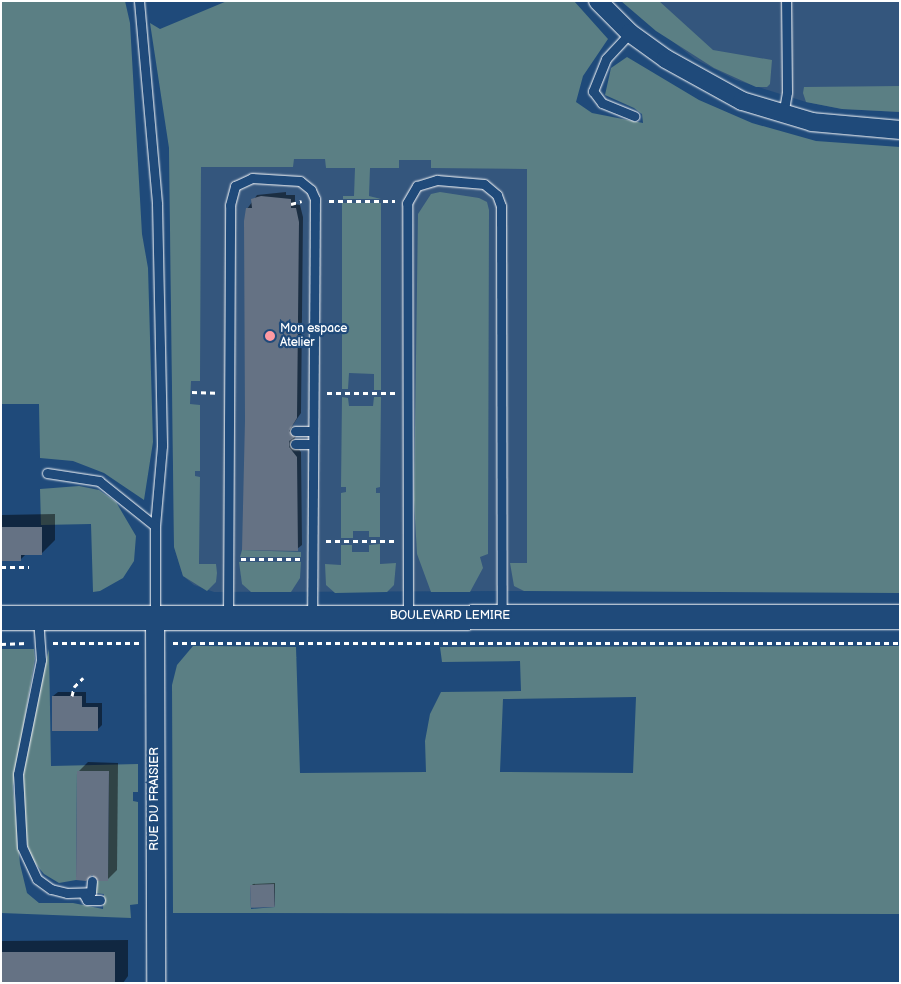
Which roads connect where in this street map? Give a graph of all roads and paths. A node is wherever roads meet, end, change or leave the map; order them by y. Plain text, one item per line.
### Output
1 (139, 1) edge
2 (598, 1) edge
3 (786, 1) edge
4 (630, 33) junction
5 (783, 115) junction
6 (636, 116) dead end
7 (900, 130) edge
8 (381, 200) dead end
9 (326, 201) dead end
10 (192, 392) dead end
11 (217, 393) dead end
12 (324, 393) dead end
13 (380, 393) dead end
14 (295, 431) dead end
15 (313, 431) junction
16 (295, 444) dead end
17 (313, 444) junction
18 (47, 473) dead end
19 (155, 526) junction
20 (324, 541) dead end
21 (380, 541) dead end
22 (239, 559) dead end
23 (301, 559) dead end
24 (1, 567) edge
25 (29, 567) dead end
26 (155, 616) junction
27 (228, 616) junction
28 (312, 616) junction
29 (408, 616) junction
30 (502, 616) junction
31 (900, 616) edge
32 (38, 617) junction
33 (1, 618) edge
34 (107, 642) dead end
35 (900, 642) edge
36 (32, 643) dead end
37 (48, 643) dead end
38 (200, 643) dead end
39 (1, 644) edge
40 (84, 678) dead end
41 (72, 696) dead end
42 (92, 881) dead end
43 (83, 894) junction
44 (100, 900) dead end
45 (156, 983) edge

1 - 19 lane
2 - 4 street
3 - 5 lane
4 - 5 street
4 - 6 lane
5 - 7 street
8 - 9 path
10 - 11 path
12 - 13 path
14 - 15 lane
15 - 17 lane
15 - 27 lane
16 - 17 lane
17 - 28 lane
18 - 19 lane
19 - 26 lane
20 - 21 path
22 - 23 path
24 - 25 path
26 - 27 main road, BOULEVARD LEMIRE
26 - 32 main road, BOULEVARD LEMIRE
26 - 45 street, RUE DU FRAISIER
27 - 28 main road, BOULEVARD LEMIRE
28 - 29 main road, BOULEVARD LEMIRE
29 - 30 main road, BOULEVARD LEMIRE
29 - 30 lane
30 - 31 main road, BOULEVARD LEMIRE
32 - 33 main road, BOULEVARD LEMIRE
32 - 43 lane
34 - 37 path
35 - 38 path
36 - 39 path
40 - 41 path
42 - 43 lane
43 - 44 lane

